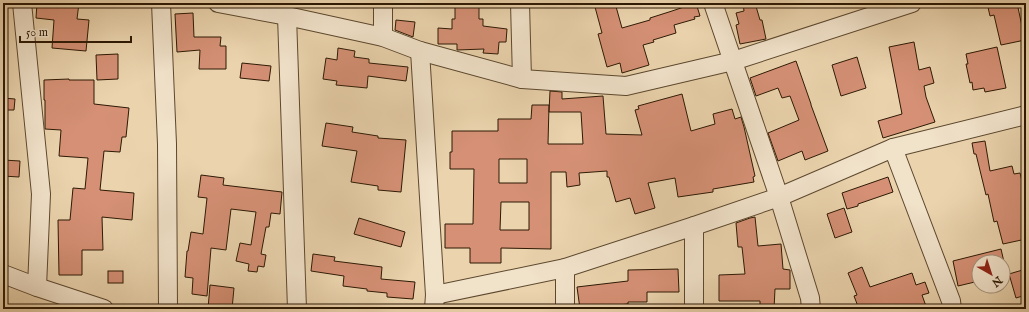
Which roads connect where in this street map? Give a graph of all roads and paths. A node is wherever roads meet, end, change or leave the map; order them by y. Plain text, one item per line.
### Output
1 (22, 3) edge
2 (161, 3) edge
3 (222, 3) edge
4 (383, 3) edge
5 (520, 3) edge
6 (713, 3) edge
7 (912, 3) edge
8 (287, 16) junction
9 (383, 37) junction
10 (420, 51) junction
11 (733, 61) junction
12 (522, 79) junction
13 (1026, 115) edge
14 (893, 148) junction
15 (779, 197) junction
16 (694, 226) junction
17 (565, 268) junction
18 (3, 274) edge
19 (37, 287) junction
20 (435, 302) edge
21 (104, 309) edge
22 (168, 309) edge
23 (297, 309) edge
24 (565, 309) edge
25 (694, 309) edge
26 (811, 309) edge
27 (952, 309) edge

1 - 19 street
2 - 22 street
3 - 8 street
4 - 9 street
5 - 12 street
6 - 11 street
7 - 11 street
8 - 9 street
8 - 23 street
9 - 10 street
10 - 12 street
10 - 20 street
11 - 12 street
11 - 15 street
13 - 14 street
14 - 15 street
14 - 27 street
15 - 16 street
15 - 26 street
16 - 17 street
16 - 25 street
17 - 20 street
17 - 24 street
18 - 19 street
19 - 21 street

